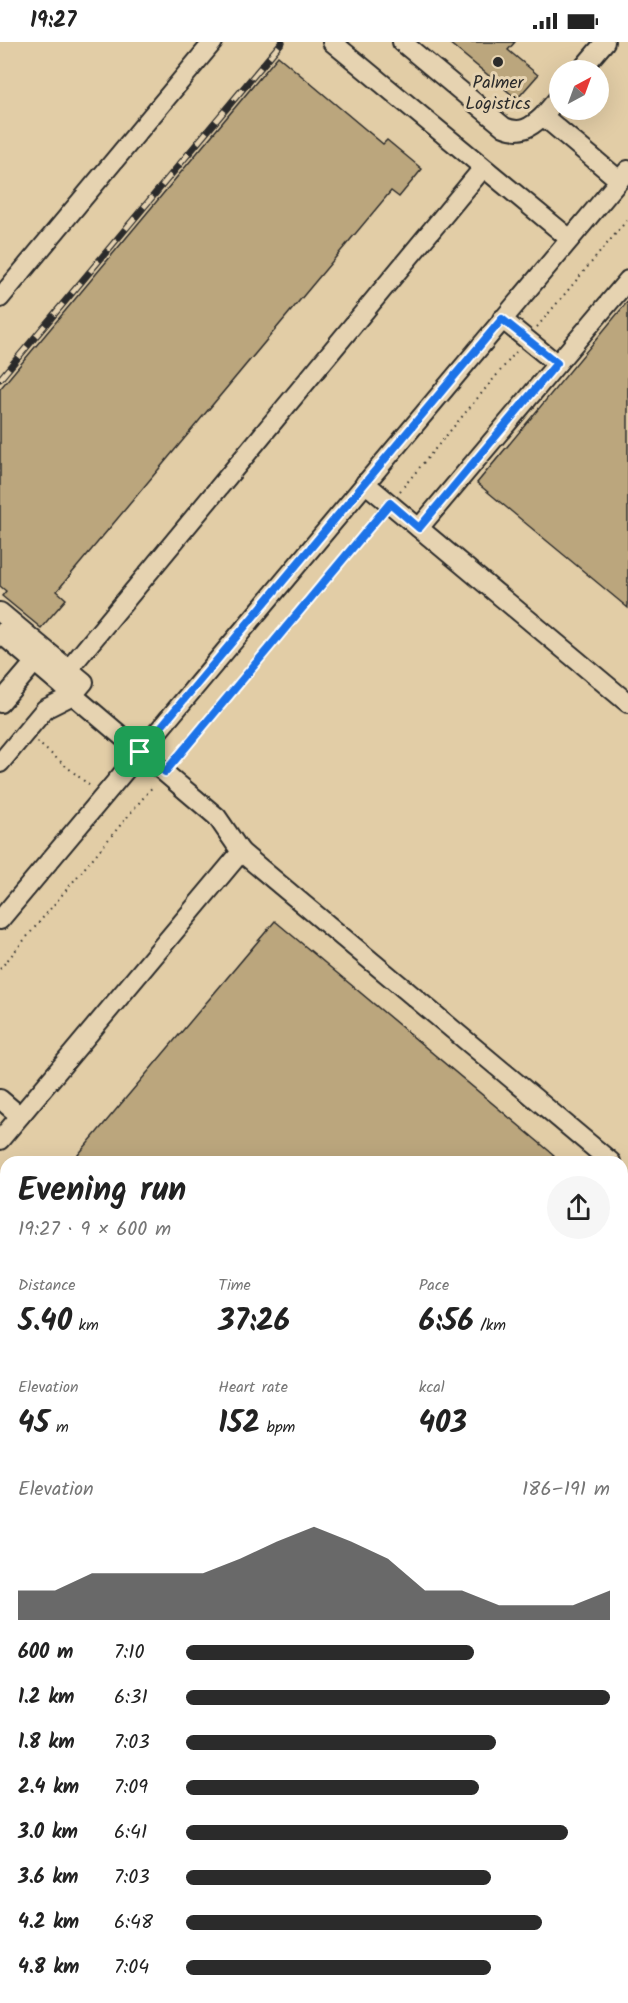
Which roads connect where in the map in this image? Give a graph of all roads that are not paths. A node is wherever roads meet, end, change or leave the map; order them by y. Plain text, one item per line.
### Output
1 (213, 42) edge
2 (332, 42) edge
3 (402, 42) edge
4 (604, 42) edge
5 (589, 60) edge
6 (549, 109) edge
7 (543, 116) junction
8 (483, 168) junction
9 (624, 175) edge
10 (570, 239) junction
11 (628, 280) edge
12 (0, 298) edge
13 (502, 319) junction
14 (557, 363) junction
15 (365, 483) junction
16 (419, 528) junction
17 (0, 612) edge
18 (0, 633) edge
19 (35, 662) junction
20 (68, 670) junction
21 (73, 696) junction
22 (0, 703) edge
23 (628, 703) edge
24 (140, 752) junction
25 (0, 763) edge
26 (241, 852) junction
27 (0, 920) edge
28 (0, 1099) edge
29 (20, 1116) junction
30 (0, 1140) edge
31 (604, 1156) edge

1 - 12 street
2 - 8 street
3 - 7 street
4 - 5 street
6 - 7 street
7 - 9 street
8 - 10 street
8 - 20 street
9 - 10 street
10 - 13 street
11 - 14 street
13 - 14 street
13 - 15 street
14 - 16 street
15 - 16 street
15 - 24 street
16 - 23 street
17 - 20 street
18 - 19 street
19 - 21 street
19 - 22 street
20 - 21 street
21 - 24 street
21 - 25 street
24 - 26 street
24 - 27 street
26 - 29 street
26 - 31 street
28 - 29 street
29 - 30 street

